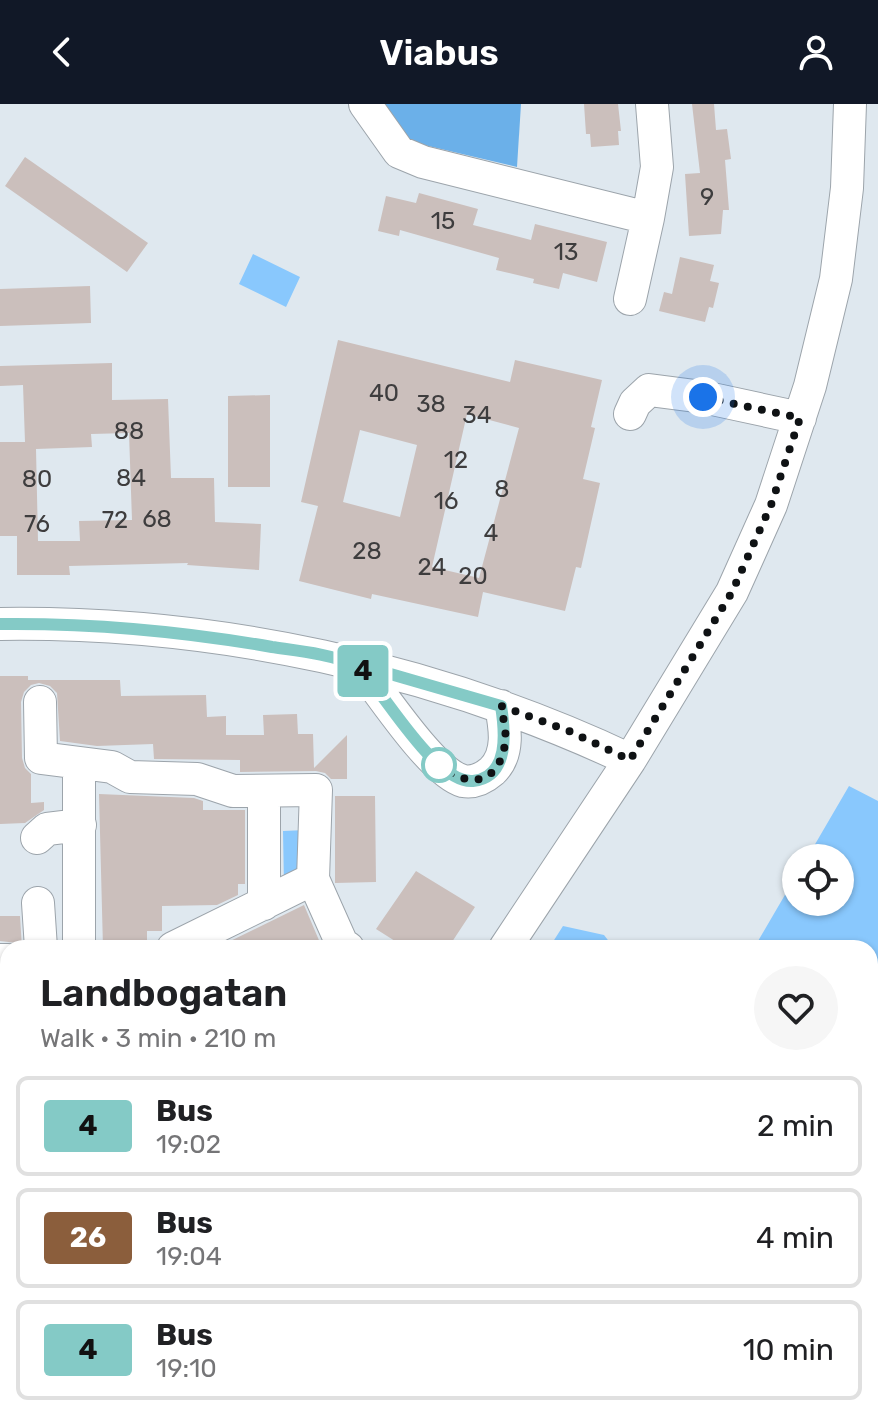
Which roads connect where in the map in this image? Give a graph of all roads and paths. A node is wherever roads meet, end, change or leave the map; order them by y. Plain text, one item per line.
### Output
1 (365, 104) edge
2 (652, 104) edge
3 (850, 104) edge
4 (648, 218) junction
5 (630, 299) dead end
6 (630, 414) dead end
7 (800, 418) junction
8 (0, 624) edge
9 (359, 665) junction
10 (40, 702) dead end
11 (501, 706) junction
12 (630, 760) junction
13 (79, 763) junction
14 (264, 791) junction
15 (80, 825) junction
16 (37, 838) dead end
17 (313, 879) junction
18 (38, 903) dead end
19 (264, 904) junction
20 (40, 940) edge
21 (79, 940) edge
22 (190, 940) edge
23 (340, 940) edge
24 (510, 940) edge

1 - 4 street
2 - 4 street
3 - 7 street
4 - 5 street
6 - 7 street
7 - 12 street
8 - 9 street
9 - 11 street
9 - 11 street
10 - 13 street
11 - 12 street
12 - 24 street
13 - 14 street
13 - 15 street
14 - 17 street
14 - 19 street
15 - 16 street
15 - 21 street
17 - 19 street
17 - 23 street
18 - 20 street
19 - 22 street

